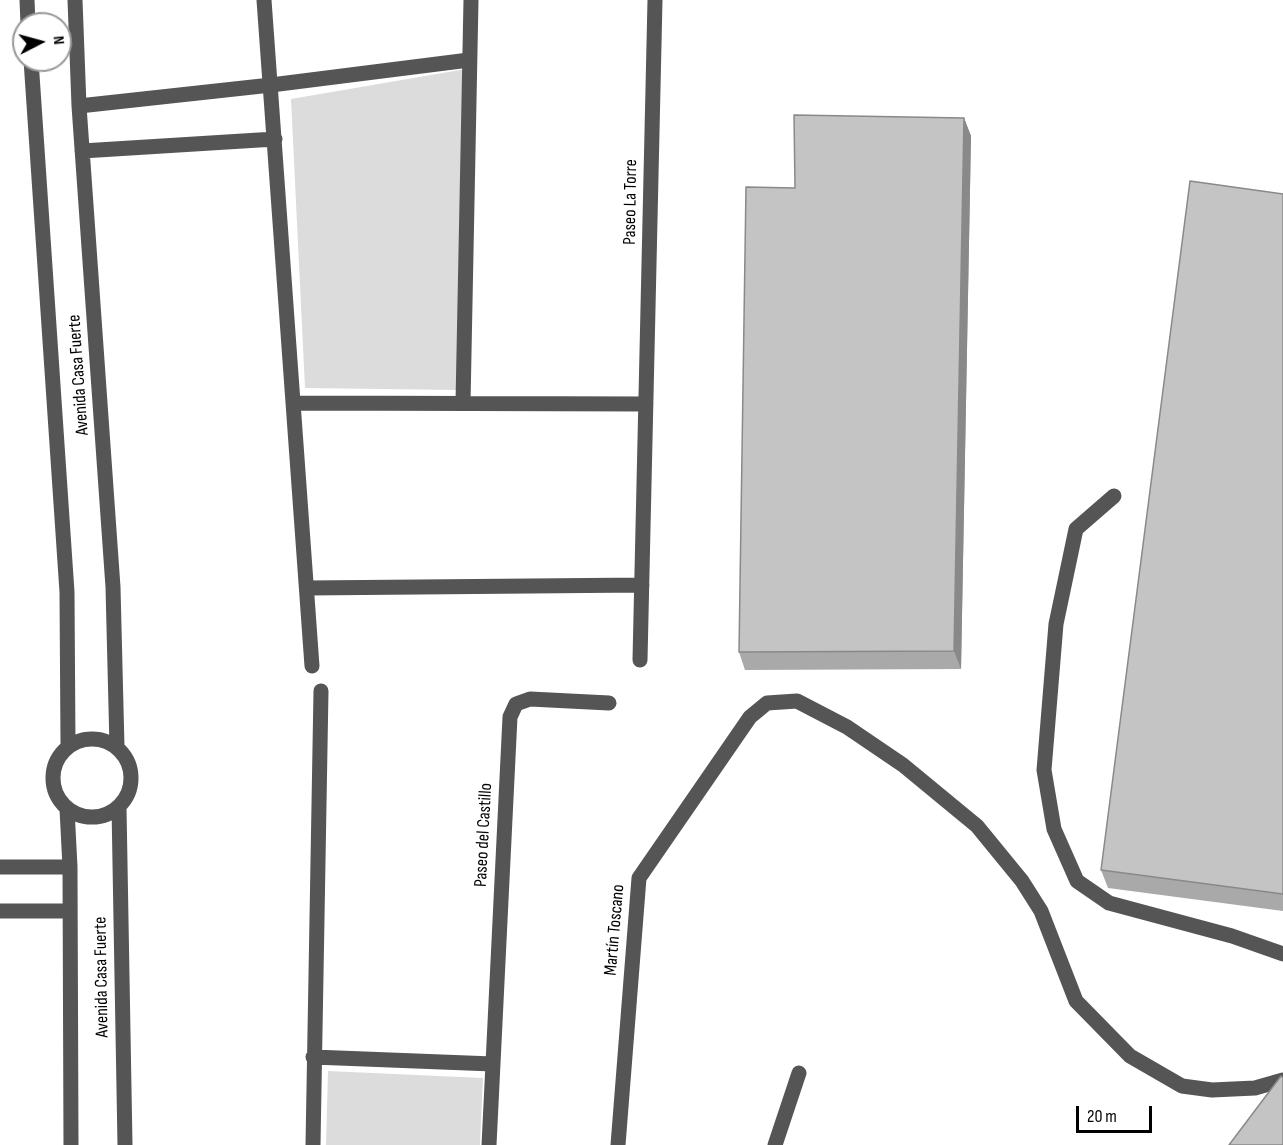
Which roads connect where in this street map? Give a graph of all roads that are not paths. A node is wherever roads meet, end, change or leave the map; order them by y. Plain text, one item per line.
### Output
1 (75, 0) edge
2 (264, 0) edge
3 (471, 0) edge
4 (656, 0) edge
5 (469, 60) junction
6 (32, 72) edge
7 (271, 85) junction
8 (80, 106) junction
9 (275, 140) junction
10 (82, 151) junction
11 (293, 403) junction
12 (463, 403) junction
13 (646, 404) junction
14 (1114, 496) dead end
15 (642, 585) junction
16 (307, 588) junction
17 (640, 660) dead end
18 (312, 666) dead end
19 (321, 691) dead end
20 (609, 703) dead end
21 (68, 745) junction
22 (117, 747) junction
23 (118, 807) junction
24 (67, 809) junction
25 (0, 867) edge
26 (70, 867) junction
27 (0, 911) edge
28 (70, 911) junction
29 (1283, 954) edge
30 (313, 1057) junction
31 (493, 1064) junction
32 (799, 1073) dead end
33 (1283, 1080) edge
34 (71, 1145) edge
35 (125, 1145) edge
36 (312, 1145) edge
37 (489, 1145) edge
38 (618, 1145) edge
39 (775, 1145) edge

1 - 8 street, Avenida Casa Fuerte
2 - 7 street
3 - 5 street
4 - 13 street, Paseo La Torre
5 - 7 street
5 - 12 street
6 - 21 street, Avenida Casa Fuerte
7 - 8 street
7 - 9 street
8 - 10 street, Avenida Casa Fuerte
9 - 10 street
9 - 11 street
10 - 22 street, Avenida Casa Fuerte
11 - 12 street
11 - 16 street
12 - 13 street
13 - 15 street, Paseo La Torre
14 - 29 street
15 - 16 street
15 - 17 street, Paseo La Torre
16 - 18 street
19 - 30 street
20 - 31 street, Paseo del Castillo
21 - 22 street
21 - 24 street
22 - 23 street
23 - 24 street
23 - 35 street, Avenida Casa Fuerte
24 - 26 street, Avenida Casa Fuerte
25 - 26 street
26 - 28 street, Avenida Casa Fuerte
27 - 28 street
28 - 34 street, Avenida Casa Fuerte
30 - 31 street
30 - 36 street
31 - 37 street, Paseo del Castillo
32 - 39 street
33 - 38 street, Martín Toscano

